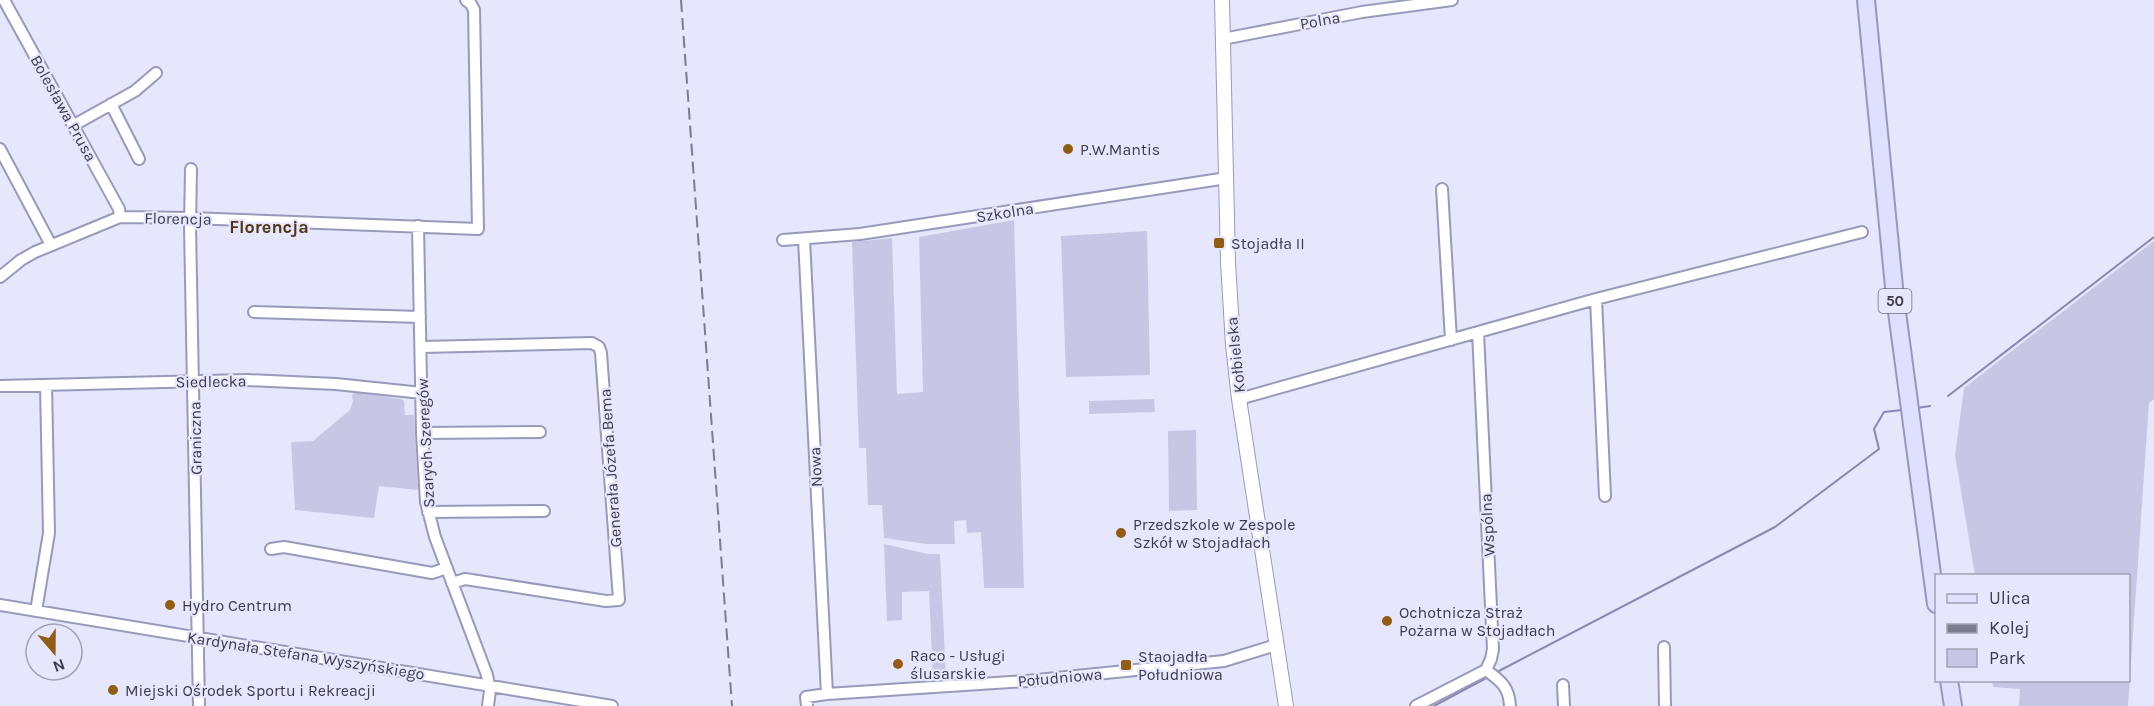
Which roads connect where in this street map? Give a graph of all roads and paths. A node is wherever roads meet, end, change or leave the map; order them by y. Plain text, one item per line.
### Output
1 (4, 0) edge
2 (466, 0) edge
3 (1222, 0) edge
4 (1452, 0) edge
5 (1866, 0) edge
6 (1223, 39) junction
7 (156, 73) dead end
8 (111, 104) junction
9 (74, 125) junction
10 (0, 149) edge
11 (139, 159) dead end
12 (191, 169) dead end
13 (1227, 178) junction
14 (1442, 189) dead end
15 (120, 217) junction
16 (190, 218) junction
17 (418, 226) junction
18 (1862, 232) dead end
19 (804, 239) junction
20 (783, 240) dead end
21 (51, 245) junction
22 (0, 277) edge
23 (1596, 299) junction
24 (255, 312) dead end
25 (420, 317) junction
26 (1478, 332) junction
27 (1451, 340) junction
28 (421, 347) junction
29 (194, 381) junction
30 (46, 385) junction
31 (0, 386) edge
32 (422, 393) junction
33 (1239, 399) junction
34 (540, 432) dead end
35 (422, 433) junction
36 (1605, 496) dead end
37 (544, 511) dead end
38 (428, 512) junction
39 (271, 549) dead end
40 (447, 568) junction
41 (452, 583) junction
42 (1935, 597) edge
43 (0, 605) edge
44 (36, 611) junction
45 (198, 638) junction
46 (1276, 645) junction
47 (1664, 647) dead end
48 (1489, 672) junction
49 (1949, 682) edge
50 (489, 685) junction
51 (1563, 685) dead end
52 (826, 694) junction
53 (806, 702) edge
54 (199, 706) edge
55 (488, 706) edge
56 (612, 706) edge
57 (1286, 706) edge
58 (1416, 706) edge
59 (1510, 706) edge
60 (1564, 706) edge
61 (1665, 706) edge
62 (1953, 706) edge

1 - 9 street, Bolesława Prusa
2 - 17 street, Florencja
3 - 6 street, Kołbielska
4 - 6 street, Polna
5 - 42 main road, 50
6 - 13 street, Kołbielska
7 - 8 street
8 - 9 street
8 - 11 street
9 - 15 street, Bolesława Prusa
10 - 21 street
12 - 16 street, Graniczna
13 - 19 street, Szkolna
13 - 33 street, Kołbielska
14 - 27 street
15 - 16 street, Florencja
15 - 21 street, Florencja
16 - 17 street, Florencja
16 - 29 street, Graniczna
17 - 25 street, Szarych Szeregów
18 - 23 street
19 - 20 street, Szkolna
19 - 52 street, Nowa
21 - 22 street, Florencja
23 - 26 street
23 - 36 street
24 - 25 street
25 - 28 street, Szarych Szeregów
26 - 27 street
26 - 48 street, Wspólna
27 - 33 street
28 - 32 street, Szarych Szeregów
28 - 41 street, Generała Józefa Bema
29 - 30 street, Siedlecka
29 - 32 street, Siedlecka
29 - 45 street, Graniczna
30 - 31 street, Siedlecka
30 - 44 street
32 - 35 street, Szarych Szeregów
33 - 46 street, Kołbielska
34 - 35 street
35 - 38 street, Szarych Szeregów
37 - 38 street
38 - 40 street, Szarych Szeregów
39 - 40 street
40 - 41 street, Szarych Szeregów
41 - 50 street, Szarych Szeregów
43 - 44 street, Kardynała Stefana Wyszyńskiego
44 - 45 street, Kardynała Stefana Wyszyńskiego
45 - 50 street, Kardynała Stefana Wyszyńskiego
45 - 54 street, Graniczna
46 - 52 street, Południowa
46 - 57 street, Kołbielska
47 - 61 street
48 - 58 street
48 - 59 street
49 - 62 main road
50 - 55 street, Szarych Szeregów
50 - 56 street, Kardynała Stefana Wyszyńskiego
51 - 60 street
52 - 53 street, Południowa

